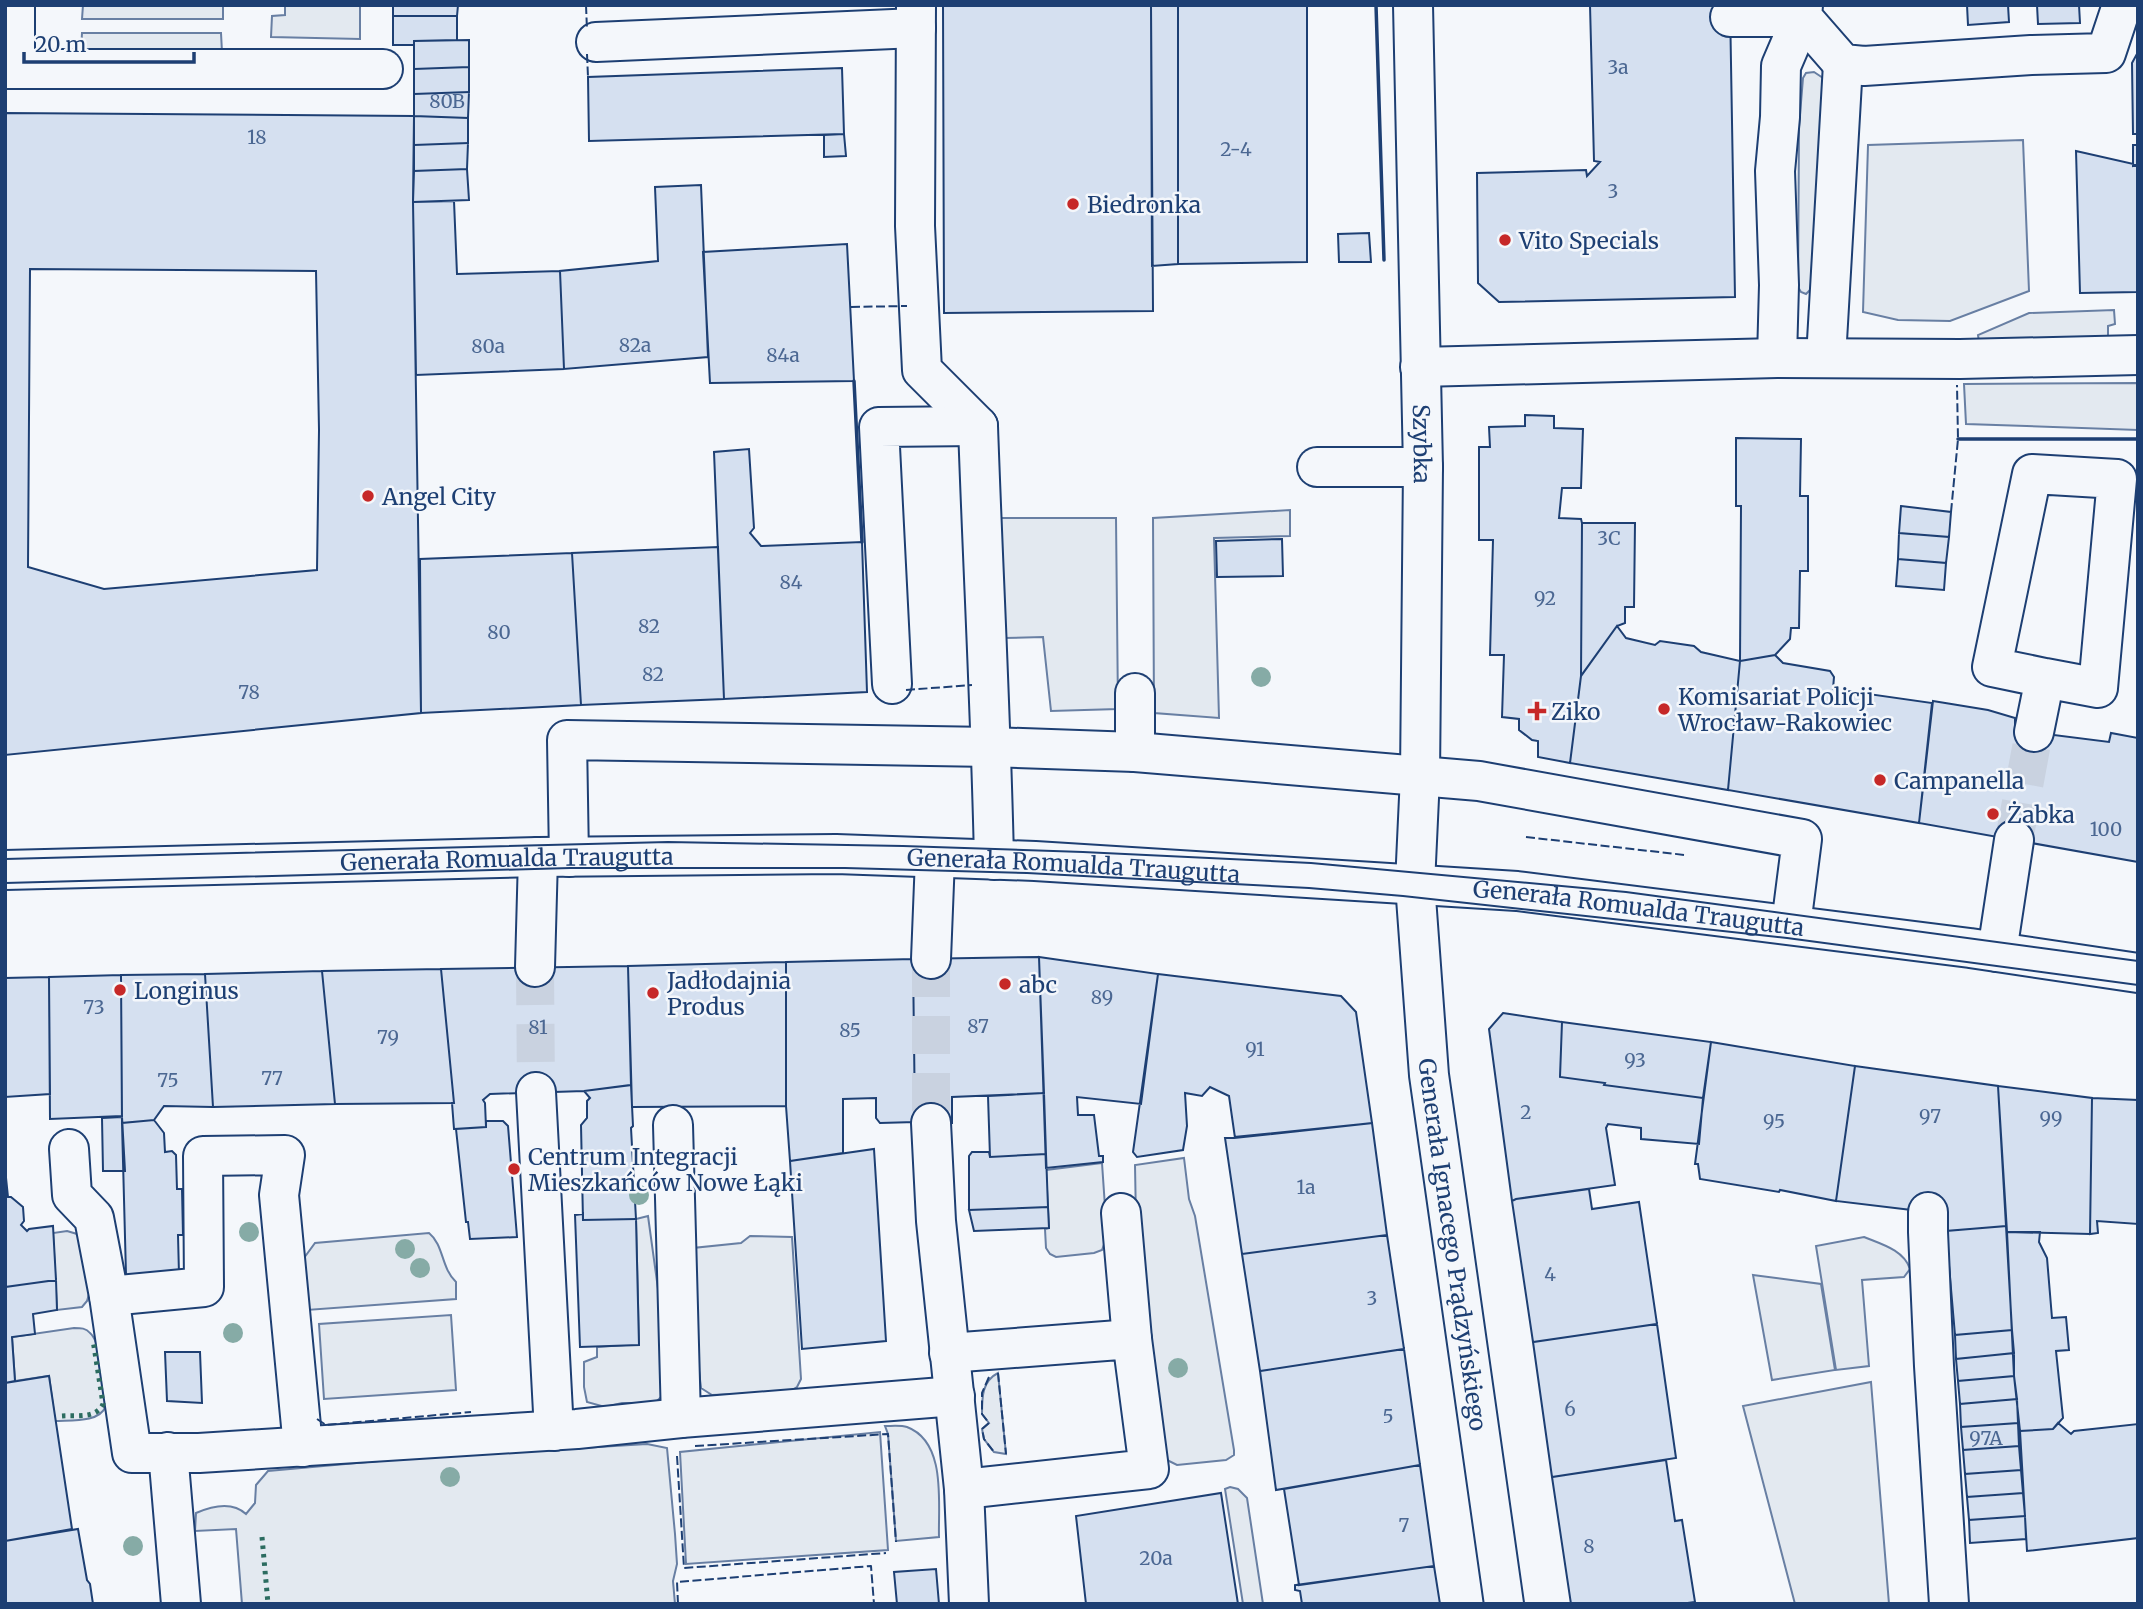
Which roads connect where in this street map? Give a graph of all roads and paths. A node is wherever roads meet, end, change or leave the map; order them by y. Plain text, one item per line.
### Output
1 (15, 5) edge
2 (1413, 5) edge
3 (2122, 5) edge
4 (1802, 11) edge
5 (916, 16) edge
6 (1730, 17) dead end
7 (596, 42) dead end
8 (1843, 64) junction
9 (10, 69) edge
10 (383, 69) dead end
11 (2138, 355) edge
12 (1777, 358) junction
13 (1826, 358) junction
14 (1420, 367) junction
15 (978, 426) junction
16 (1317, 467) dead end
17 (1423, 467) junction
18 (2045, 678) junction
19 (892, 684) dead end
20 (1135, 693) dead end
21 (2034, 732) tunnel mouth
22 (992, 747) junction
23 (1135, 752) junction
24 (1420, 776) junction
25 (2014, 840) tunnel mouth
26 (554, 857) junction
27 (935, 858) junction
28 (994, 860) junction
29 (5, 870) edge
30 (1415, 884) junction
31 (1791, 925) junction
32 (1997, 952) junction
33 (931, 959) tunnel mouth
34 (535, 967) tunnel mouth
35 (2138, 973) edge
36 (536, 1092) tunnel mouth
37 (931, 1123) tunnel mouth
38 (673, 1125) dead end
39 (69, 1149) dead end
40 (1928, 1212) dead end
41 (1121, 1213) dead end
42 (109, 1296) junction
43 (1132, 1339) junction
44 (949, 1353) junction
45 (955, 1396) junction
46 (681, 1418) junction
47 (554, 1431) junction
48 (303, 1447) junction
49 (168, 1452) junction
50 (964, 1489) junction
51 (181, 1604) edge
52 (969, 1604) edge
53 (1504, 1604) edge
54 (1949, 1604) edge

1 - 9 street
2 - 14 street, Szybka
3 - 8 street
4 - 6 street
4 - 8 street
4 - 12 street
5 - 7 street
5 - 15 street
8 - 13 street
9 - 10 street
11 - 13 street
12 - 13 street
12 - 14 street
14 - 17 street, Szybka
15 - 19 street
15 - 22 street
16 - 17 street
17 - 24 street, Szybka
18 - 18 street
18 - 21 street
20 - 23 street
22 - 23 street
22 - 26 street
22 - 28 street
23 - 24 street
24 - 30 street, Szybka
24 - 31 street
25 - 32 street
26 - 27 street, Generała Romualda Traugutta
26 - 29 street, Generała Romualda Traugutta
26 - 34 street
27 - 28 street, Generała Romualda Traugutta
27 - 33 street
28 - 30 street, Generała Romualda Traugutta
30 - 31 street, Generała Romualda Traugutta
30 - 53 street, Generała Ignacego Prądzyńskiego
31 - 32 street, Generała Romualda Traugutta
32 - 35 street, Generała Romualda Traugutta
36 - 47 street
37 - 44 street
38 - 46 street
39 - 42 street
40 - 54 street
41 - 43 street
42 - 48 street
42 - 49 street
43 - 44 street
43 - 50 street
44 - 45 street
45 - 46 street
45 - 50 street
46 - 47 street
47 - 48 street
48 - 49 street
49 - 51 street
50 - 52 street

